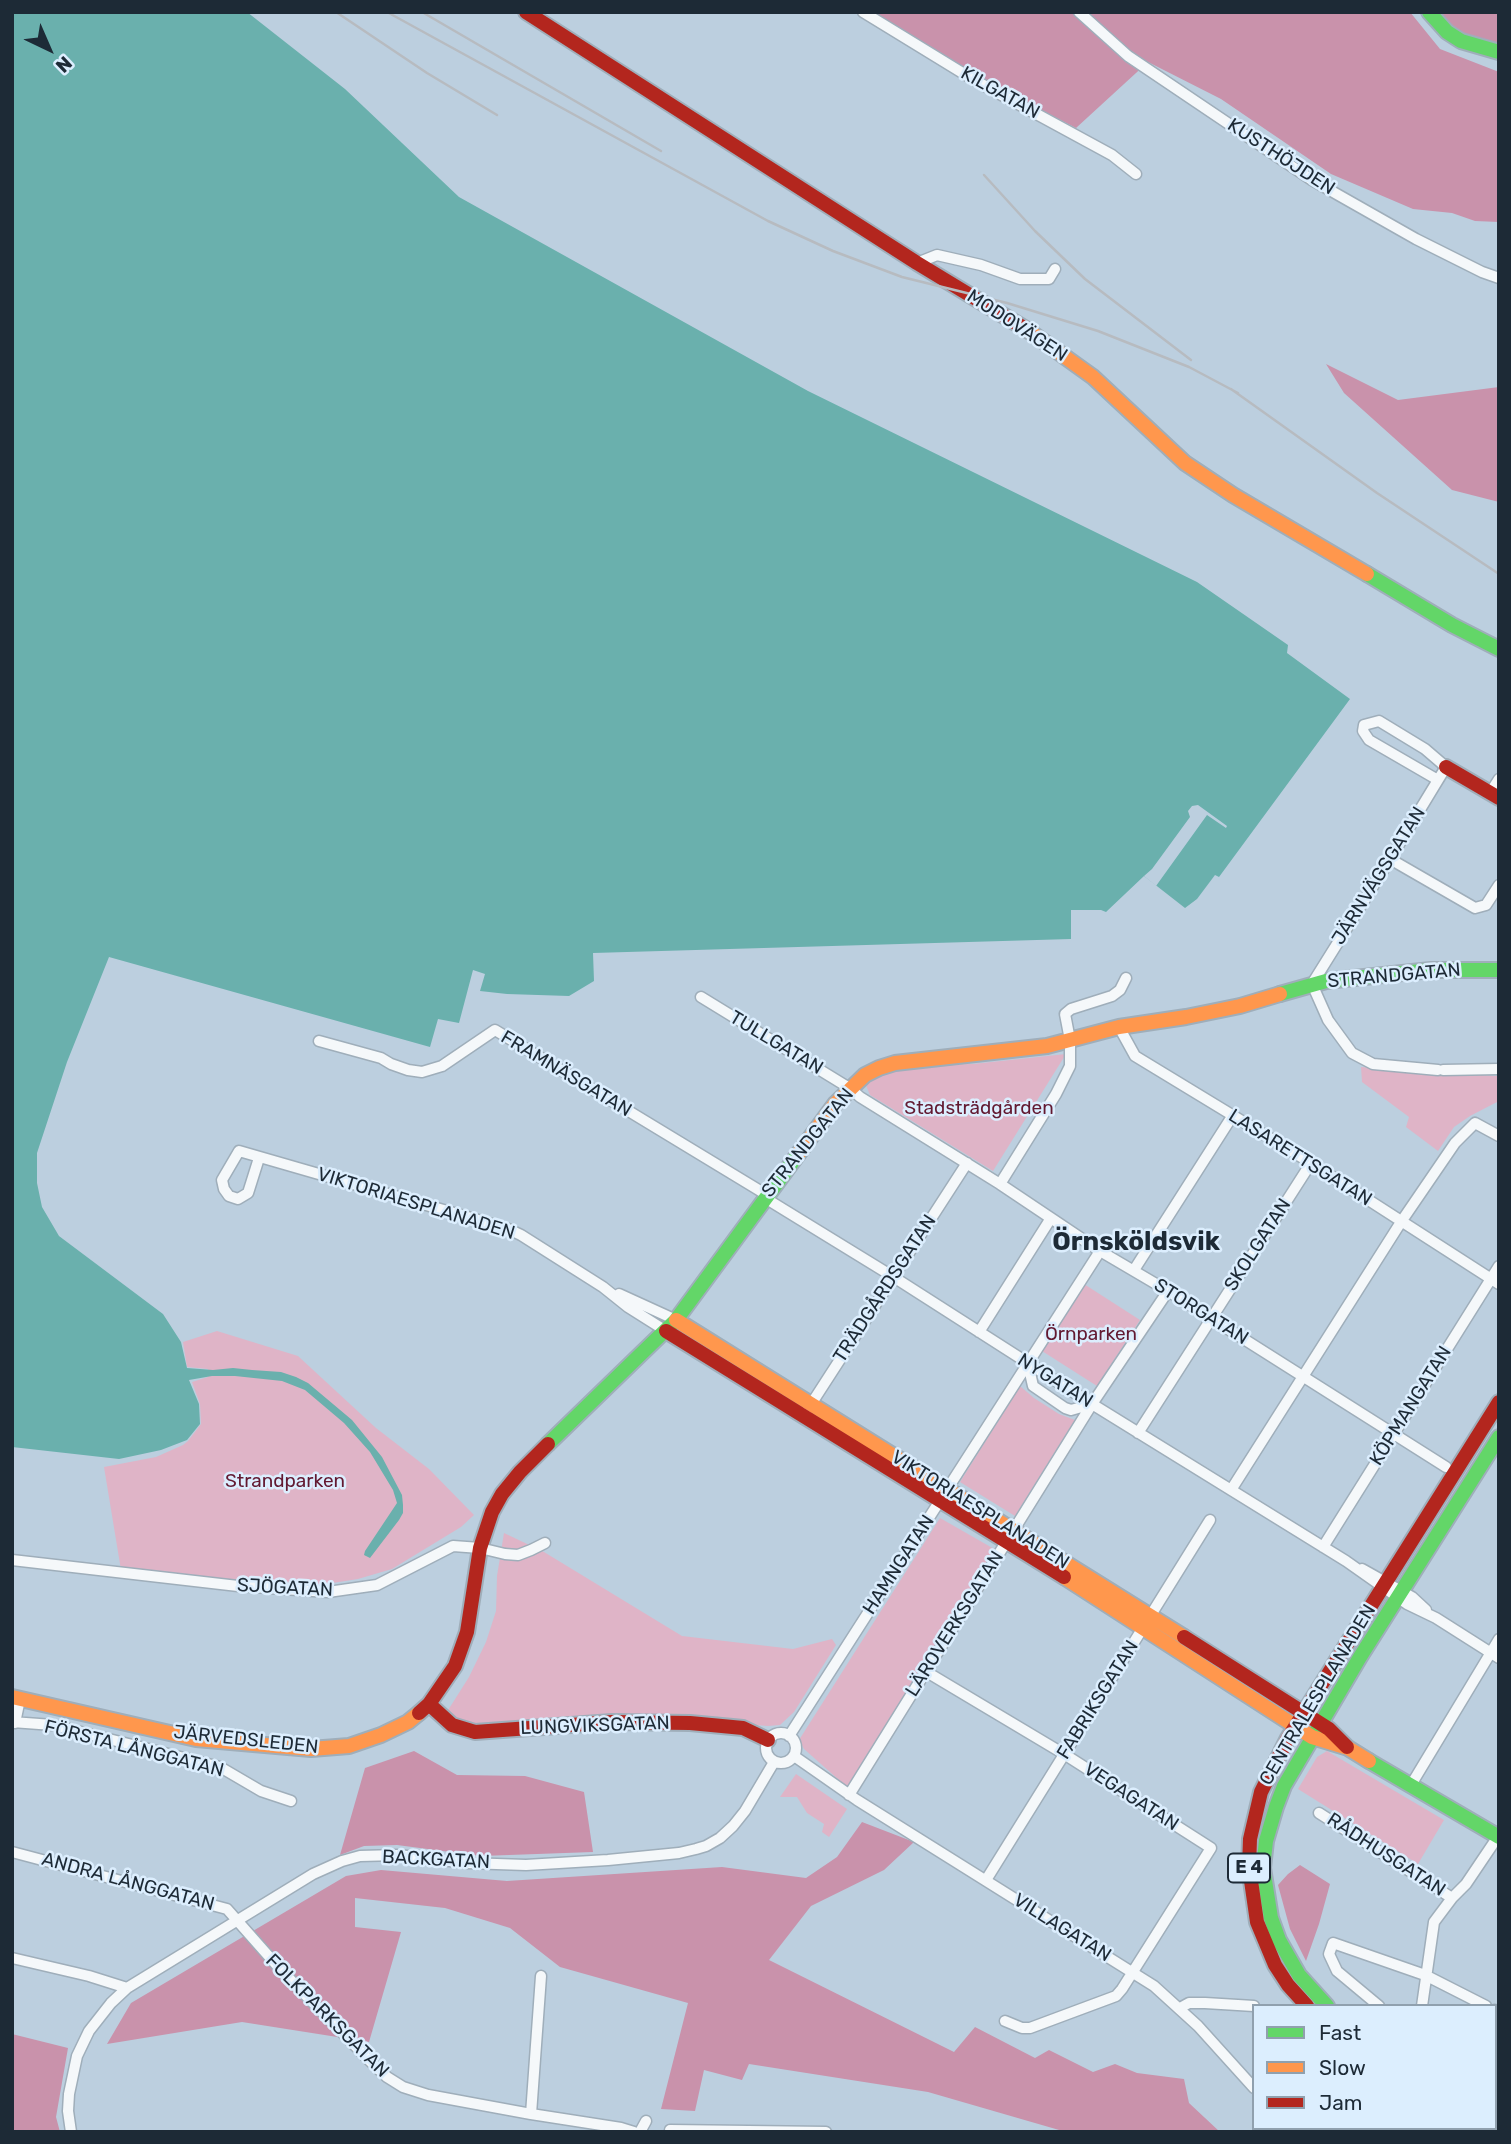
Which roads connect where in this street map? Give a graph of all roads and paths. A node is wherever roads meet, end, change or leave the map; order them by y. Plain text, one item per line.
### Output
1 (526, 12) edge
2 (863, 12) edge
3 (1079, 12) edge
4 (1429, 12) edge
5 (1499, 52) edge
6 (1136, 174) dead end
7 (917, 263) junction
8 (1055, 269) dead end
9 (1499, 278) edge
10 (1499, 649) edge
11 (1442, 773) junction
12 (1499, 779) edge
13 (1494, 796) edge
14 (1390, 859) junction
15 (1499, 885) edge
16 (1499, 970) edge
17 (1126, 978) dead end
18 (1312, 984) junction
19 (701, 997) dead end
20 (1119, 1027) junction
21 (1070, 1040) junction
22 (319, 1041) dead end
23 (1499, 1069) edge
24 (856, 1093) junction
25 (1233, 1115) junction
26 (1499, 1136) edge
27 (259, 1158) junction
28 (967, 1163) junction
29 (1311, 1163) junction
30 (1000, 1184) junction
31 (766, 1197) junction
32 (1051, 1218) junction
33 (1401, 1222) junction
34 (1100, 1251) junction
35 (1499, 1266) edge
36 (1134, 1270) junction
37 (892, 1276) junction
38 (1496, 1281) edge
39 (1168, 1291) junction
40 (1211, 1318) junction
41 (671, 1325) junction
42 (979, 1332) junction
43 (1028, 1364) junction
44 (1304, 1376) junction
45 (1499, 1402) edge
46 (1092, 1404) junction
47 (807, 1410) junction
48 (1138, 1433) junction
49 (1394, 1433) junction
50 (1499, 1437) edge
51 (1446, 1467) dead end
52 (1231, 1490) junction
53 (943, 1496) junction
54 (1210, 1520) dead end
55 (1011, 1536) junction
56 (545, 1542) dead end
57 (1323, 1547) junction
58 (480, 1548) junction
59 (12, 1560) edge
60 (1384, 1585) junction
61 (1399, 1594) junction
62 (1147, 1622) junction
63 (1499, 1639) edge
64 (1494, 1655) edge
65 (925, 1671) junction
66 (16, 1698) edge
67 (429, 1704) junction
68 (1304, 1712) junction
69 (14, 1723) edge
70 (1321, 1724) junction
71 (1296, 1726) junction
72 (789, 1736) junction
73 (1312, 1737) junction
74 (768, 1740) junction
75 (1348, 1748) junction
76 (1064, 1754) junction
77 (794, 1756) junction
78 (774, 1762) junction
79 (1411, 1785) junction
80 (849, 1794) junction
81 (291, 1801) dead end
82 (1319, 1813) dead end
83 (1498, 1836) edge
84 (12, 1852) edge
85 (986, 1880) junction
86 (1452, 1898) junction
87 (237, 1922) junction
88 (12, 1958) edge
89 (1133, 1972) junction
90 (1425, 1975) junction
91 (541, 1976) dead end
92 (127, 1988) junction
93 (1305, 2004) edge
94 (1325, 2004) edge
95 (1377, 2004) edge
96 (1422, 2004) edge
97 (1482, 2004) edge
98 (1252, 2007) edge
99 (1180, 2008) junction
100 (1005, 2021) dead end
101 (1252, 2086) edge
102 (531, 2114) junction
103 (646, 2121) dead end
104 (670, 2130) edge
105 (71, 2132) edge
106 (634, 2132) edge
107 (640, 2132) edge
108 (826, 2132) edge

1 - 7 main road, MODOVÄGEN
2 - 6 street, KILGATAN
3 - 9 street, KUSTHÖJDEN
4 - 5 main road
7 - 8 street
7 - 10 main road, MODOVÄGEN
11 - 11 street
11 - 13 main road
11 - 14 street, JÄRNVÄGSGATAN
12 - 13 street
14 - 15 street
14 - 18 street, JÄRNVÄGSGATAN
16 - 18 main road, STRANDGATAN
17 - 21 street
18 - 20 main road, STRANDGATAN
18 - 23 street
19 - 24 street, TULLGATAN
20 - 21 main road, STRANDGATAN
20 - 25 street, LASARETTSGATAN
21 - 24 main road, STRANDGATAN
21 - 30 street
22 - 31 street, FRAMNÄSGATAN
24 - 28 street, STORGATAN
24 - 31 main road, STRANDGATAN
25 - 29 street, LASARETTSGATAN
25 - 36 street
26 - 33 street
27 - 27 street, VIKTORIAESPLANADEN
27 - 41 street, VIKTORIAESPLANADEN
28 - 30 street, STORGATAN
28 - 37 street, TRÄDGÅRDSGATAN
29 - 33 street, LASARETTSGATAN
29 - 40 street, SKOLGATAN
30 - 32 street, STORGATAN
31 - 37 street, NYGATAN
31 - 41 main road, STRANDGATAN
32 - 34 street, STORGATAN
32 - 42 street
33 - 38 street, LASARETTSGATAN
33 - 44 street
34 - 36 street, STORGATAN
34 - 43 street, HAMNGATAN
35 - 38 street, KÖPMANGATAN
36 - 39 street, STORGATAN
37 - 42 street, NYGATAN
37 - 47 street, TRÄDGÅRDSGATAN
38 - 49 street, KÖPMANGATAN
39 - 40 street, STORGATAN
39 - 46 street, LÄROVERKSGATAN
40 - 44 street, STORGATAN
40 - 48 street, SKOLGATAN
41 - 47 main road, VIKTORIAESPLANADEN
41 - 58 main road, STRANDGATAN
42 - 43 street, NYGATAN
43 - 46 street, NYGATAN
43 - 46 street
43 - 53 street, HAMNGATAN
44 - 49 street, STORGATAN
44 - 52 street
45 - 60 main road, CENTRALESPLANADEN / E 4
46 - 48 street, NYGATAN
46 - 55 street, LÄROVERKSGATAN
47 - 53 main road, VIKTORIAESPLANADEN
48 - 52 street, NYGATAN
49 - 51 street, STORGATAN
49 - 57 street, KÖPMANGATAN
50 - 61 main road, CENTRALESPLANADEN / E 4
52 - 57 street, NYGATAN
53 - 55 main road, VIKTORIAESPLANADEN
53 - 72 street, HAMNGATAN
54 - 62 street, FABRIKSGATAN
55 - 62 main road, VIKTORIAESPLANADEN
55 - 65 street, LÄROVERKSGATAN
56 - 58 street, SJÖGATAN
57 - 60 street, NYGATAN
58 - 59 street, SJÖGATAN
58 - 67 main road, STRANDGATAN
60 - 61 street, NYGATAN
60 - 68 main road, CENTRALESPLANADEN / E 4
61 - 64 street, NYGATAN
61 - 70 main road, CENTRALESPLANADEN / E 4
62 - 68 main road, VIKTORIAESPLANADEN
62 - 71 main road, VIKTORIAESPLANADEN
62 - 76 street, FABRIKSGATAN
63 - 64 street
64 - 79 street
65 - 76 street, VEGAGATAN
65 - 80 street, LÄROVERKSGATAN
66 - 67 main road, JÄRVEDSLEDEN
66 - 69 street
67 - 74 main road, LUNGVIKSGATAN
68 - 70 main road, VIKTORIAESPLANADEN
68 - 71 main road, CENTRALESPLANADEN / E 4
69 - 81 street, FÖRSTA LÅNGGATAN
70 - 73 main road, CENTRALESPLANADEN / E 4
70 - 75 main road, VIKTORIAESPLANADEN
71 - 73 main road, VIKTORIAESPLANADEN
71 - 93 main road, CENTRALESPLANADEN / E 4
72 - 74 street
72 - 77 street
73 - 75 main road, VIKTORIAESPLANADEN
73 - 94 main road, CENTRALESPLANADEN / E 4
74 - 78 street
75 - 79 main road, VIKTORIAESPLANADEN
76 - 85 street, FABRIKSGATAN
76 - 89 street, VEGAGATAN
77 - 78 street
77 - 80 street
78 - 87 street, BACKGATAN
79 - 83 main road, VIKTORIAESPLANADEN
80 - 85 street, VILLAGATAN
82 - 86 street, RÅDHUSGATAN
83 - 86 street
84 - 87 street, ANDRA LÅNGGATAN
85 - 89 street, VILLAGATAN
86 - 90 street
87 - 92 street, BACKGATAN
87 - 102 street, FOLKPARKSGATAN
88 - 92 street
89 - 99 street, VILLAGATAN
89 - 100 street
90 - 95 street
90 - 96 street
90 - 97 street
91 - 102 street
92 - 105 street, BACKGATAN
98 - 99 street
99 - 101 street, VILLAGATAN
102 - 106 street, FOLKPARKSGATAN
103 - 107 street
104 - 108 street

